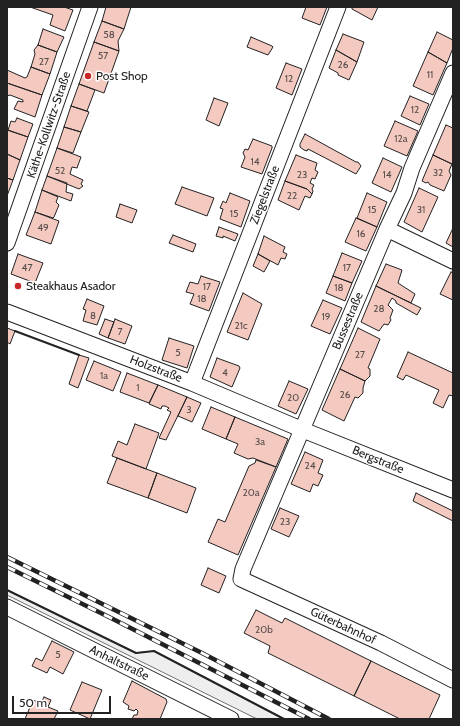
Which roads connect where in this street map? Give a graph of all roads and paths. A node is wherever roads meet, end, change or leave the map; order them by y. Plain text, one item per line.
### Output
1 (90, 7) edge
2 (338, 7) edge
3 (453, 73) edge
4 (387, 229) junction
5 (7, 243) edge
6 (453, 261) edge
7 (7, 312) edge
8 (192, 384) junction
9 (303, 430) junction
10 (453, 490) edge
11 (243, 569) joint
12 (7, 607) edge
13 (453, 680) edge
14 (208, 713) edge
15 (231, 719) edge

1 - 5 street, Käthe-Kollwitz-Straße
2 - 8 street, Ziegelstraße
3 - 4 street, Bussestraße
4 - 6 street
4 - 9 street, Bussestraße
7 - 8 street, Holzstraße
8 - 9 street, Holzstraße
9 - 10 street, Bergstraße
9 - 11 street, Bussestraße
11 - 13 street, Güterbahnhof
12 - 14 street, Anhaltstraße
14 - 15 street, Anhaltstraße

